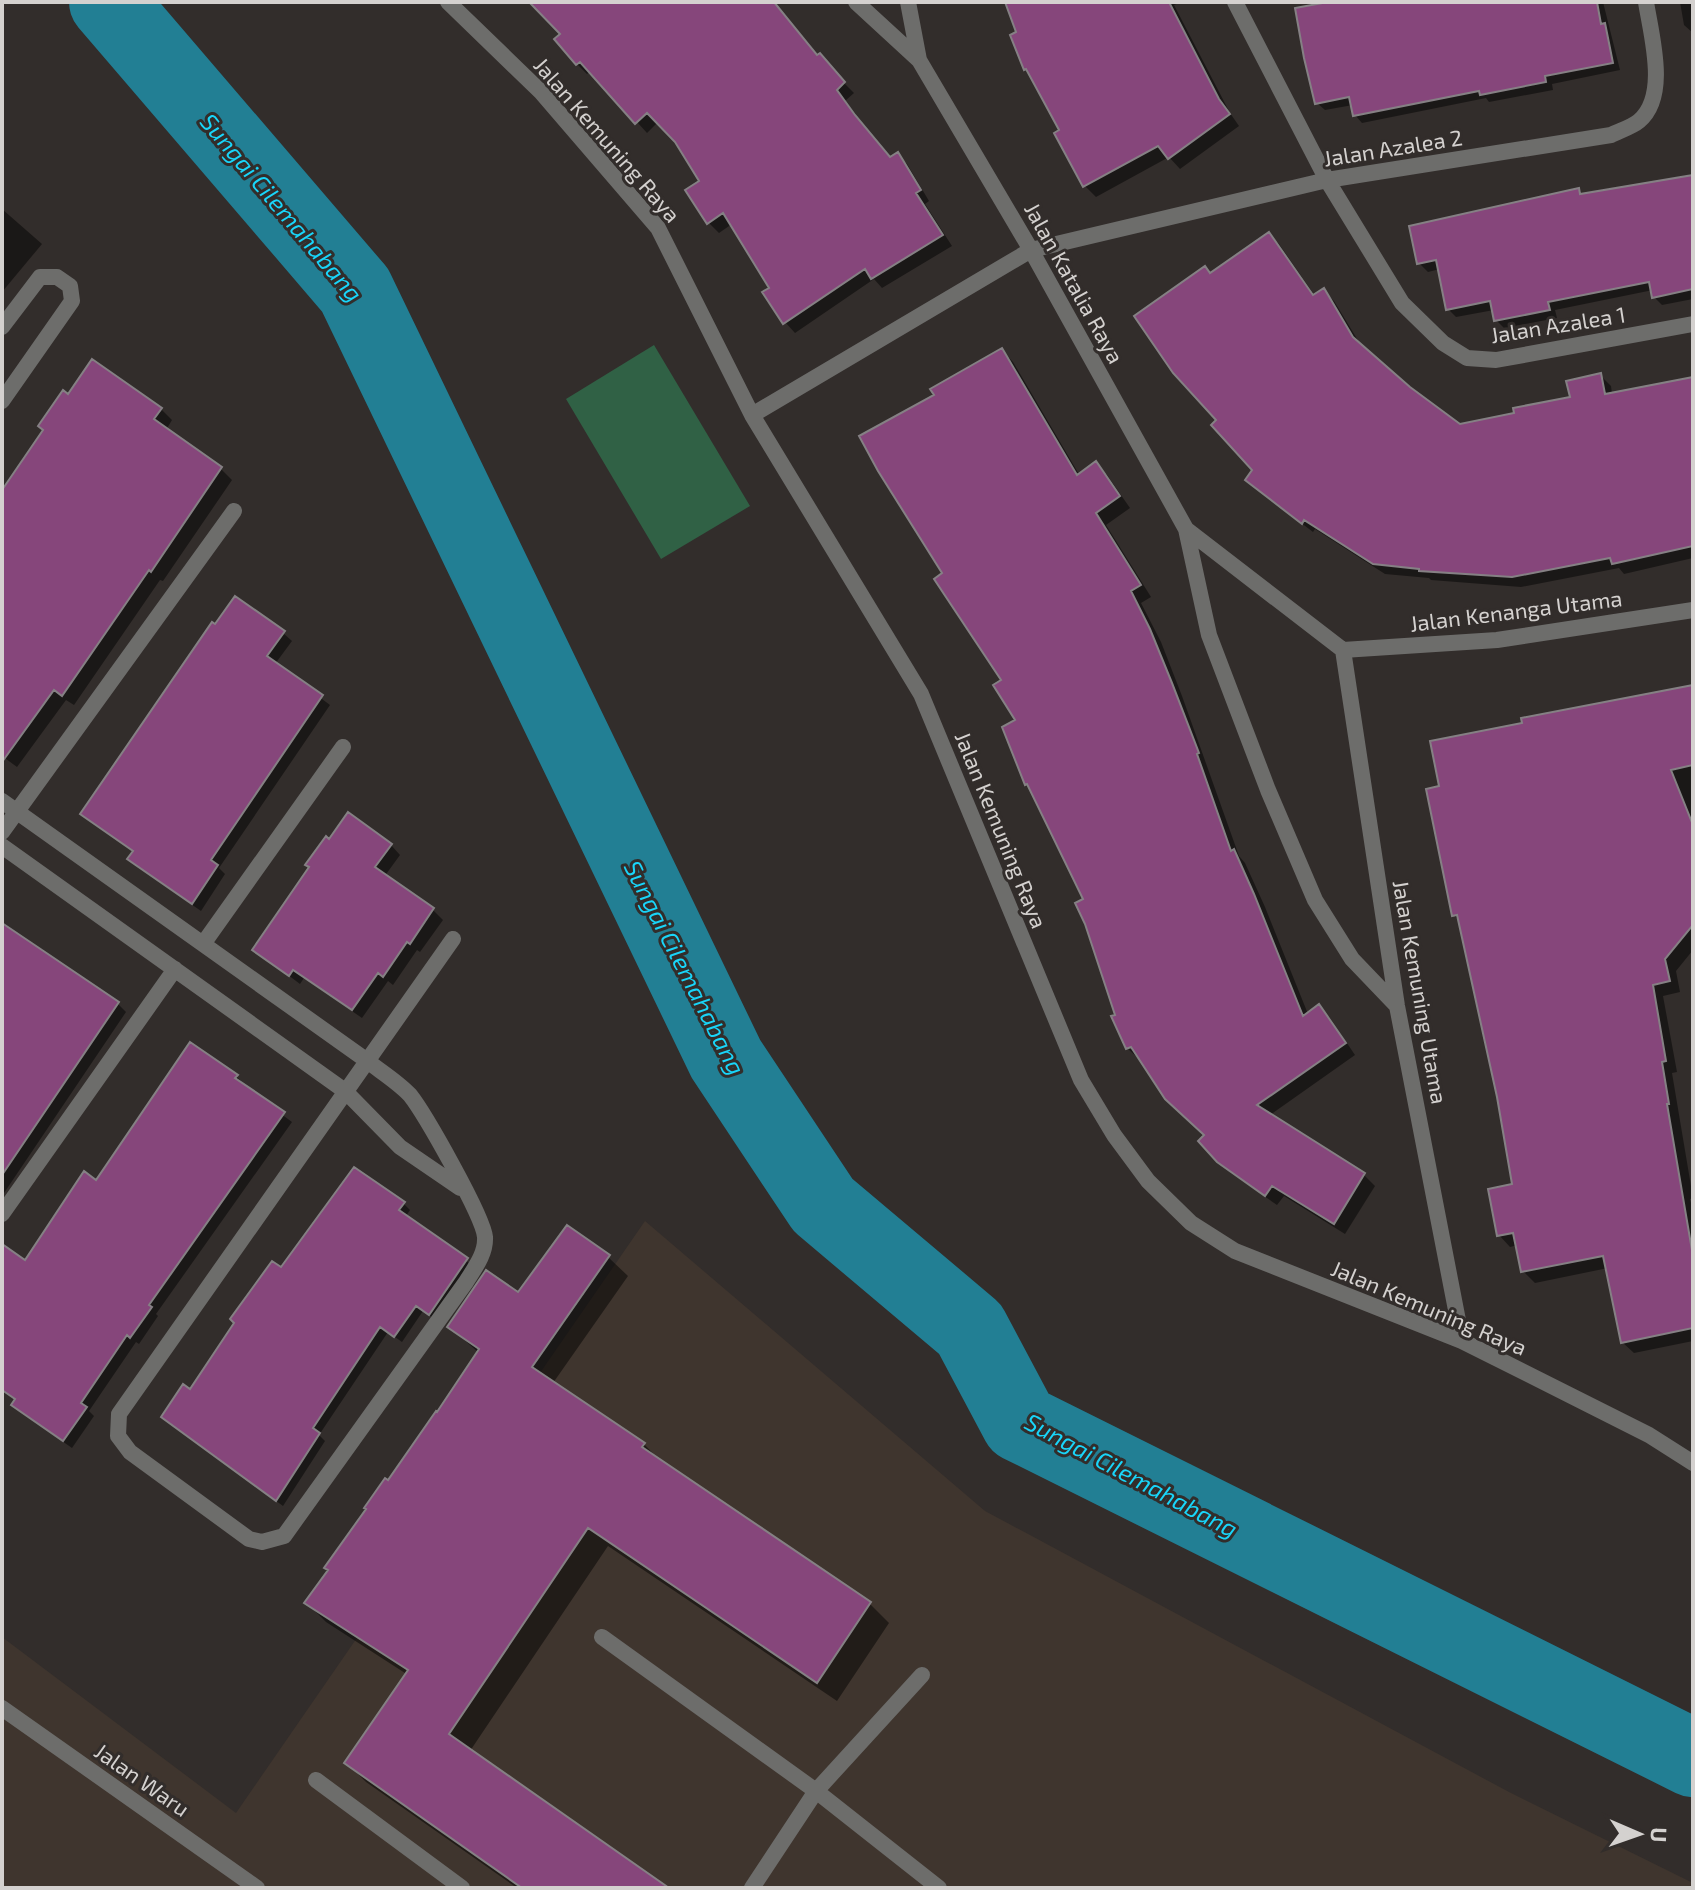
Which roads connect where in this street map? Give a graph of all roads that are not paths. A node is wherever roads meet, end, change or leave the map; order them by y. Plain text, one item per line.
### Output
1 (448, 2) edge
2 (856, 2) edge
3 (908, 2) edge
4 (1235, 2) edge
5 (1646, 2) edge
6 (919, 60) junction
7 (1327, 180) junction
8 (1031, 250) junction
9 (1693, 324) edge
10 (2, 327) edge
11 (2, 401) edge
12 (752, 415) junction
13 (234, 511) dead end
14 (1186, 529) junction
15 (1693, 610) edge
16 (1343, 650) junction
17 (343, 747) dead end
18 (2, 801) edge
19 (17, 812) junction
20 (2, 832) edge
21 (2, 846) edge
22 (453, 939) dead end
23 (203, 944) junction
24 (175, 969) junction
25 (1397, 1006) junction
26 (366, 1060) junction
27 (345, 1091) junction
28 (464, 1191) junction
29 (2, 1214) edge
30 (1462, 1341) junction
31 (1693, 1463) edge
32 (602, 1637) dead end
33 (922, 1675) dead end
34 (2, 1708) edge
35 (316, 1780) dead end
36 (816, 1791) junction
37 (257, 1888) edge
38 (462, 1888) edge
39 (752, 1888) edge
40 (939, 1888) edge

1 - 12 street, Jalan Kemuning Raya
2 - 6 street, Jalan Katalia Raya
3 - 6 street, Jalan Katalia Raya
4 - 7 street, Jalan Azalea 1
5 - 7 street, Jalan Azalea 2
6 - 8 street, Jalan Katalia Raya
7 - 8 street, Jalan Azalea 2
7 - 9 street, Jalan Azalea 1
8 - 12 street, Jalan Azalea 2
8 - 14 street, Jalan Katalia Raya
10 - 11 street
12 - 30 street, Jalan Kemuning Raya
13 - 19 street
14 - 16 street, Jalan Katalia Raya
14 - 25 street, Jalan Katalia Raya
15 - 16 street, Jalan Kenanga Utama
16 - 25 street, Jalan Kemuning Utama
17 - 23 street
18 - 19 street
19 - 20 street
19 - 23 street
21 - 24 street
22 - 26 street
23 - 26 street
24 - 27 street
24 - 29 street
25 - 30 street, Jalan Kemuning Utama
26 - 27 street
26 - 28 street
27 - 28 street
27 - 28 street
30 - 31 street, Jalan Kemuning Raya
32 - 36 street
33 - 36 street
34 - 37 street, Jalan Waru
35 - 38 street
36 - 39 street
36 - 40 street

